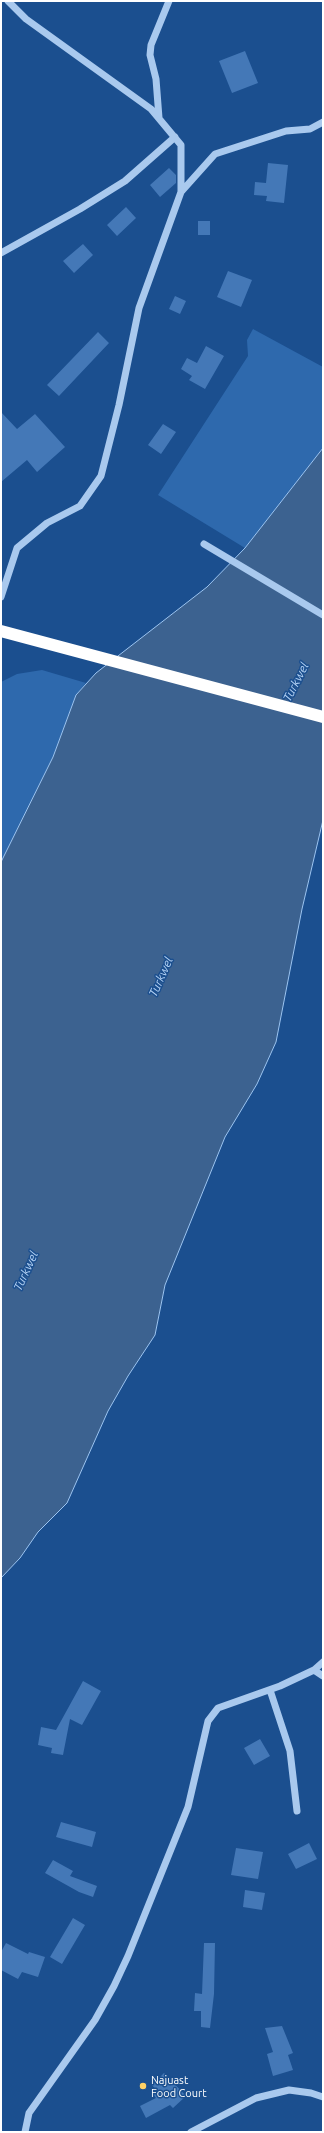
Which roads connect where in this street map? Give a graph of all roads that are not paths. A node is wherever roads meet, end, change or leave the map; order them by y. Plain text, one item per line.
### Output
1 (8, 1) edge
2 (169, 1) edge
3 (159, 118) junction
4 (323, 122) edge
5 (174, 137) junction
6 (181, 192) junction
7 (1, 253) edge
8 (204, 544) dead end
9 (1, 597) edge
10 (323, 615) edge
11 (1, 631) edge
12 (323, 717) edge
13 (323, 1662) edge
14 (314, 1670) junction
15 (323, 1676) edge
16 (270, 1690) junction
17 (297, 1811) dead end
18 (323, 2097) edge
19 (25, 2132) edge
20 (191, 2132) edge

1 - 3 street
2 - 3 street
3 - 5 street
4 - 6 street
5 - 6 street
5 - 7 street
6 - 9 street
8 - 10 street
11 - 12 highway
13 - 14 street
14 - 15 street
14 - 16 street
16 - 17 street
16 - 19 street
18 - 20 street

